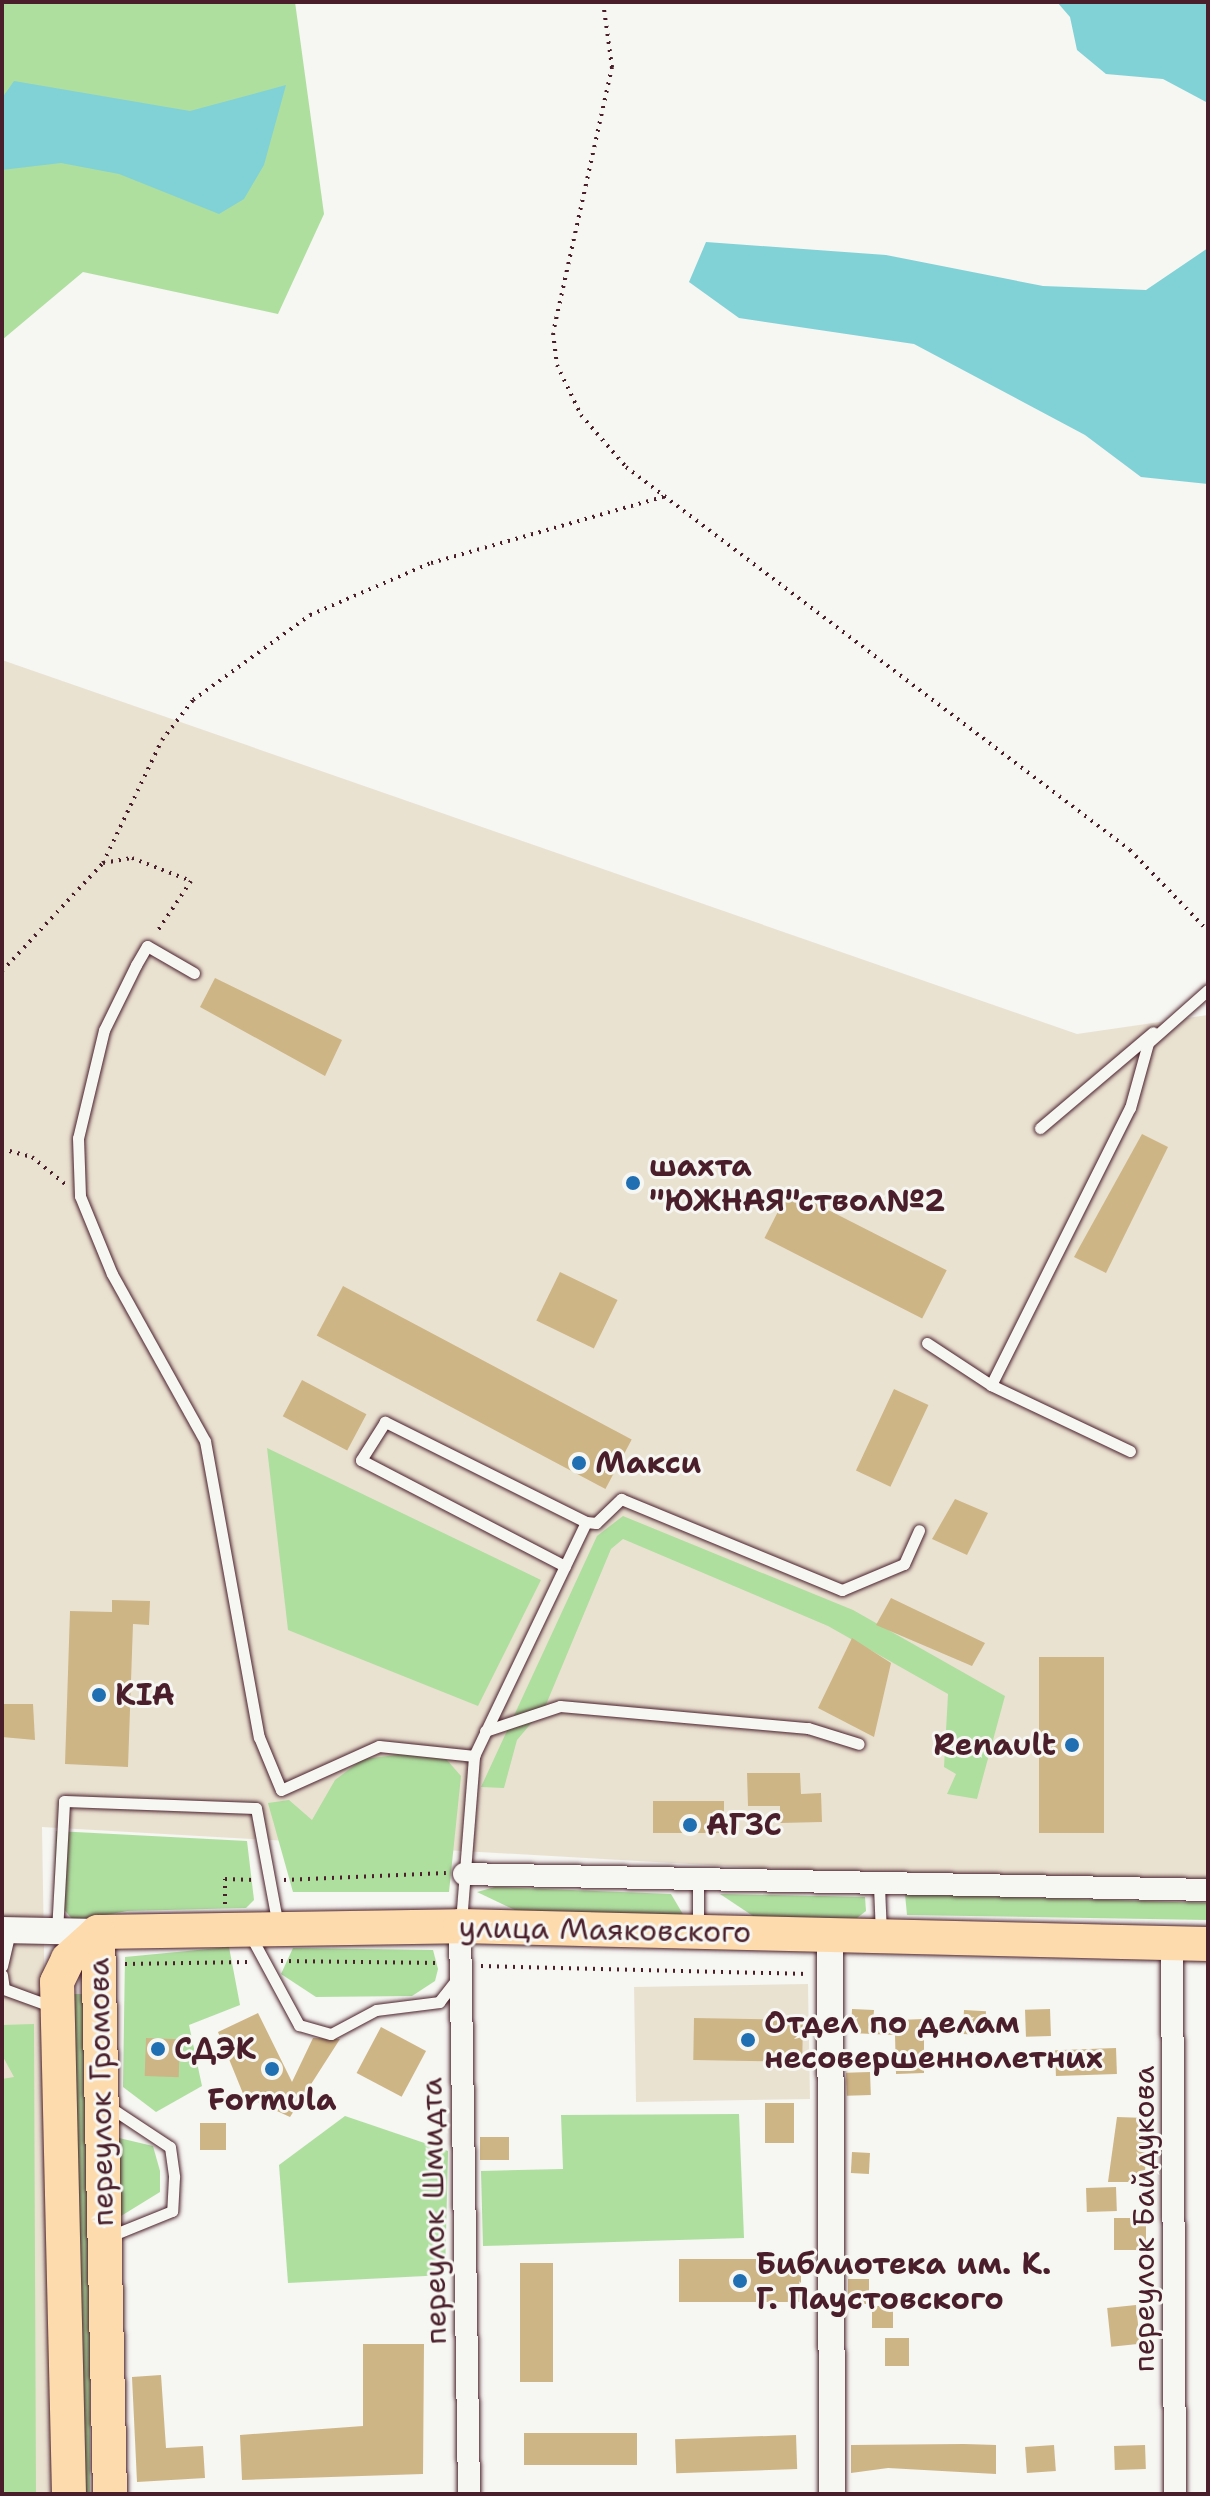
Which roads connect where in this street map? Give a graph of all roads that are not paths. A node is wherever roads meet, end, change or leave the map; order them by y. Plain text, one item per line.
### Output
1 (194, 973) dead end
2 (1208, 990) edge
3 (1161, 1027) junction
4 (1040, 1128) dead end
5 (927, 1343) dead end
6 (991, 1385) junction
7 (1130, 1451) dead end
8 (586, 1522) junction
9 (919, 1530) dead end
10 (565, 1566) junction
11 (485, 1731) junction
12 (859, 1744) dead end
13 (474, 1756) junction
14 (464, 1868) junction
15 (698, 1881) junction
16 (879, 1886) junction
17 (1208, 1890) edge
18 (249, 1926) junction
19 (460, 1926) junction
20 (6, 1930) edge
21 (57, 1932) junction
22 (98, 1932) junction
23 (698, 1933) junction
24 (830, 1936) junction
25 (881, 1937) junction
26 (1172, 1943) junction
27 (1208, 1944) edge
28 (2, 1966) edge
29 (461, 1968) junction
30 (2, 1975) edge
31 (57, 2009) junction
32 (101, 2102) junction
33 (104, 2239) junction
34 (69, 2494) edge
35 (110, 2494) edge
36 (469, 2494) edge
37 (832, 2494) edge
38 (1175, 2494) edge

1 - 13 lane
2 - 3 lane
3 - 4 lane
3 - 6 lane
5 - 6 lane
6 - 7 lane
8 - 9 lane
8 - 10 lane
8 - 10 lane
10 - 11 lane
11 - 12 lane
11 - 13 lane
13 - 14 lane
14 - 15 street, улица Маяковского
14 - 19 lane
15 - 16 street, улица Маяковского
15 - 23 lane
16 - 17 street, улица Маяковского
16 - 25 lane
18 - 19 main road, улица Маяковского
18 - 21 lane
18 - 22 main road, улица Маяковского
18 - 29 lane
19 - 23 main road, улица Маяковского
19 - 29 street, переулок Шмидта
20 - 21 street, улица Маяковского
20 - 28 lane
21 - 22 street, улица Маяковского
22 - 31 main road, переулок Громова
22 - 32 main road, переулок Громова
23 - 24 main road, улица Маяковского
24 - 25 main road, улица Маяковского
24 - 37 street
25 - 26 main road, улица Маяковского
26 - 27 main road, улица Маяковского
26 - 38 street, переулок Байдукова
29 - 36 street, переулок Шмидта
30 - 31 lane
31 - 34 main road, переулок Громова
32 - 33 main road, переулок Громова
32 - 33 lane
33 - 35 main road, переулок Громова

